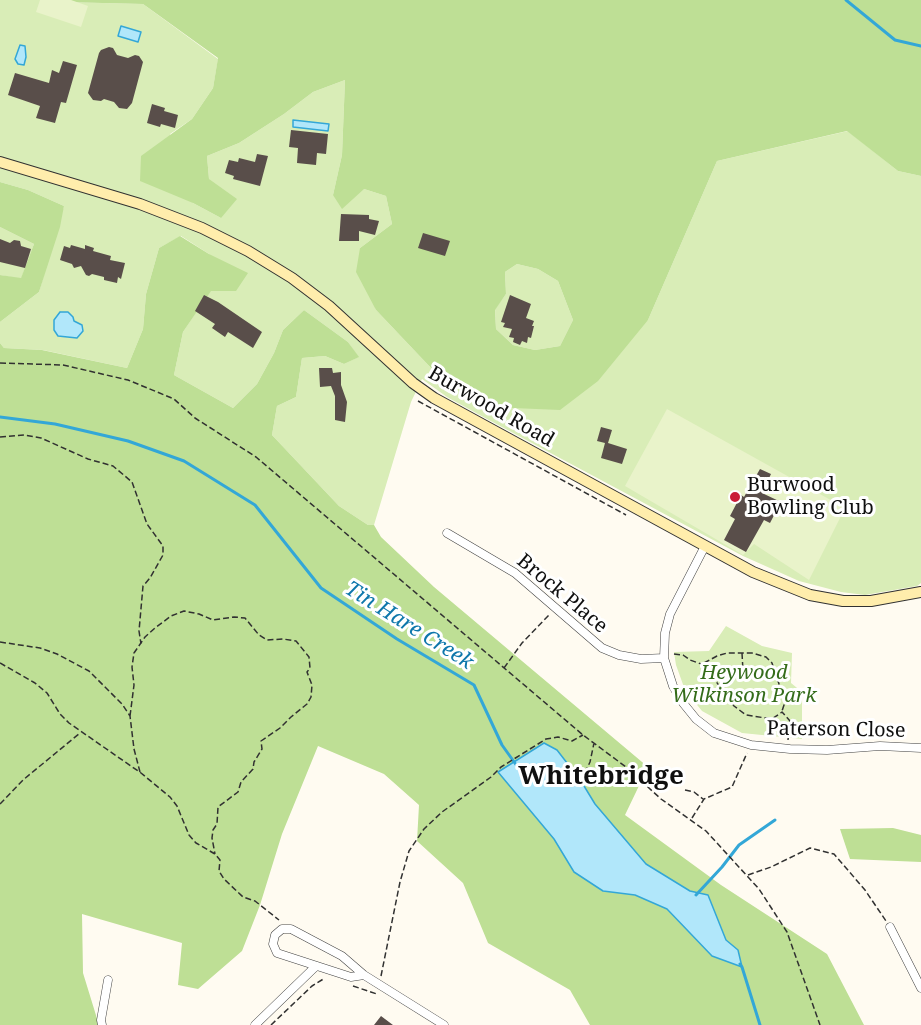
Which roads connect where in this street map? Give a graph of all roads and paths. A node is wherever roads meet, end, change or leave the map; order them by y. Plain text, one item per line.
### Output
1 (0, 162) edge
2 (0, 363) edge
3 (418, 401) dead end
4 (0, 437) edge
5 (628, 516) dead end
6 (447, 533) dead end
7 (705, 546) junction
8 (921, 592) edge
9 (556, 608) junction
10 (0, 642) edge
11 (141, 645) junction
12 (742, 652) junction
13 (668, 656) junction
14 (0, 663) edge
15 (702, 664) junction
16 (504, 668) junction
17 (743, 671) junction
18 (745, 677) dead end
19 (716, 681) junction
20 (782, 712) junction
21 (130, 716) junction
22 (81, 733) junction
23 (584, 735) junction
24 (788, 741) dead end
25 (594, 743) junction
26 (751, 744) junction
27 (921, 748) edge
28 (141, 772) junction
29 (582, 782) dead end
30 (685, 790) dead end
31 (704, 799) junction
32 (0, 804) edge
33 (691, 819) junction
34 (215, 854) junction
35 (748, 875) junction
36 (890, 927) joint
37 (291, 929) junction
38 (315, 967) junction
39 (364, 975) junction
40 (325, 977) dead end
41 (108, 980) dead end
42 (920, 983) edge
43 (379, 984) junction
44 (354, 986) dead end
45 (381, 995) dead end
46 (102, 1025) edge
47 (255, 1025) edge
48 (271, 1025) edge
49 (444, 1025) edge
50 (820, 1025) edge

1 - 7 main road, Burwood Road
2 - 16 path
3 - 5 path
4 - 11 path
6 - 9 street, Brock Place
7 - 8 main road, Burwood Road
7 - 13 street, Paterson Close
9 - 13 street, Brock Place
9 - 16 path
10 - 21 path
11 - 21 path
11 - 34 path
12 - 15 path
12 - 17 path
12 - 20 path
13 - 15 path
13 - 26 street, Paterson Close
14 - 22 path
15 - 19 path
16 - 23 path
17 - 18 path
17 - 19 path
19 - 20 path
20 - 24 path
21 - 28 path
22 - 28 path
22 - 32 path
23 - 25 path
23 - 43 path
25 - 29 path
25 - 33 path
26 - 27 street, Paterson Close
26 - 31 path
28 - 34 path
30 - 31 path
31 - 33 path
33 - 35 path
34 - 37 path
35 - 36 path
35 - 50 path
36 - 42 street
37 - 38 street
37 - 39 street
38 - 39 street
38 - 47 street
39 - 43 street
40 - 48 path
41 - 46 street
43 - 49 street
44 - 45 path

